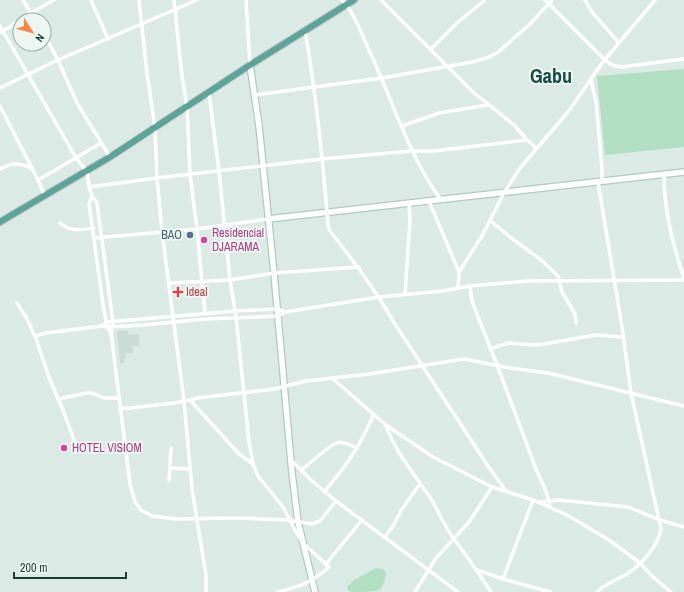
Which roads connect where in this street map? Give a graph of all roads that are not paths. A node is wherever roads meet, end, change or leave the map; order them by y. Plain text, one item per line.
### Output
1 (23, 0) edge
2 (54, 0) edge
3 (91, 0) edge
4 (139, 0) edge
5 (174, 0) edge
6 (197, 0) edge
7 (246, 0) edge
8 (354, 0) edge
9 (381, 0) edge
10 (545, 0) edge
11 (552, 0) edge
12 (585, 0) edge
13 (655, 0) edge
14 (484, 1) dead end
15 (344, 2) edge
16 (549, 3) junction
17 (175, 9) junction
18 (30, 12) edge
19 (33, 12) edge
20 (12, 25) edge
21 (141, 25) junction
22 (0, 26) edge
23 (305, 30) junction
24 (2, 32) edge
25 (108, 39) junction
26 (619, 43) junction
27 (52, 49) edge
28 (431, 49) junction
29 (684, 59) edge
30 (58, 60) junction
31 (605, 60) junction
32 (250, 65) junction
33 (448, 66) junction
34 (28, 75) junction
35 (382, 78) junction
36 (591, 80) junction
37 (313, 87) junction
38 (0, 88) edge
39 (209, 93) junction
40 (255, 95) junction
41 (488, 105) junction
42 (0, 106) edge
43 (187, 107) junction
44 (402, 126) junction
45 (155, 128) junction
46 (527, 140) junction
47 (101, 143) junction
48 (536, 148) junction
49 (412, 152) junction
50 (110, 157) junction
51 (76, 158) junction
52 (322, 159) junction
53 (262, 167) junction
54 (32, 168) junction
55 (0, 169) edge
56 (219, 171) junction
57 (86, 172) junction
58 (684, 172) edge
59 (190, 174) junction
60 (664, 175) junction
61 (157, 178) junction
62 (38, 180) junction
63 (600, 182) junction
64 (89, 187) junction
65 (504, 193) junction
66 (45, 196) junction
67 (92, 196) junction
68 (441, 200) junction
69 (429, 201) junction
70 (409, 203) junction
71 (327, 212) junction
72 (268, 219) junction
73 (491, 220) junction
74 (0, 222) edge
75 (60, 223) dead end
76 (225, 224) junction
77 (94, 228) junction
78 (197, 228) junction
79 (162, 232) junction
80 (95, 238) junction
81 (102, 238) junction
82 (358, 267) junction
83 (459, 272) junction
84 (274, 273) junction
85 (684, 279) edge
86 (230, 280) junction
87 (559, 280) junction
88 (613, 280) junction
89 (202, 281) junction
90 (170, 283) junction
91 (470, 286) junction
92 (458, 288) junction
93 (406, 294) junction
94 (379, 298) junction
95 (17, 303) dead end
96 (235, 311) junction
97 (278, 312) junction
98 (205, 314) junction
99 (173, 316) junction
100 (236, 317) junction
101 (107, 322) junction
102 (113, 322) junction
103 (174, 322) junction
104 (576, 323) dead end
105 (102, 326) junction
106 (107, 327) junction
107 (112, 327) junction
108 (111, 333) junction
109 (35, 336) junction
110 (623, 337) junction
111 (490, 349) junction
112 (496, 365) junction
113 (423, 366) junction
114 (332, 378) junction
115 (285, 385) junction
116 (243, 392) junction
117 (631, 393) junction
118 (118, 398) junction
119 (58, 399) junction
120 (190, 400) junction
121 (184, 401) junction
122 (684, 406) edge
123 (120, 409) junction
124 (374, 414) junction
125 (386, 425) junction
126 (75, 443) dead end
127 (171, 448) dead end
128 (357, 448) junction
129 (291, 460) junction
130 (253, 464) junction
131 (170, 468) junction
132 (190, 469) junction
133 (301, 470) junction
134 (169, 480) dead end
135 (420, 484) junction
136 (492, 487) junction
137 (506, 491) junction
138 (324, 492) junction
139 (533, 500) junction
140 (550, 500) junction
141 (336, 501) junction
142 (540, 502) junction
143 (550, 507) junction
144 (196, 519) junction
145 (289, 520) junction
146 (362, 520) junction
147 (660, 520) junction
148 (298, 522) junction
149 (684, 528) edge
150 (385, 537) junction
151 (454, 539) junction
152 (303, 543) junction
153 (640, 563) junction
154 (326, 564) junction
155 (429, 570) junction
156 (476, 570) junction
157 (503, 579) junction
158 (313, 581) junction
159 (206, 592) edge
160 (278, 592) edge
161 (315, 592) edge
162 (415, 592) edge
163 (458, 592) edge
164 (491, 592) edge
165 (550, 592) edge
166 (592, 592) edge
167 (598, 592) edge
168 (670, 592) edge

1 - 18 street
2 - 19 street
3 - 25 street
4 - 21 street
5 - 17 street
6 - 17 street
7 - 32 street
8 - 15 main road
9 - 28 street
10 - 16 street
11 - 16 street
12 - 26 street
13 - 26 street
14 - 28 street
15 - 23 main road
15 - 35 street
16 - 31 street
16 - 33 street
17 - 21 street
17 - 43 street
20 - 24 street
21 - 25 street
21 - 45 street
22 - 24 street
23 - 32 main road
23 - 37 street
24 - 34 street
25 - 30 street
26 - 31 street
27 - 30 street
28 - 33 street
29 - 31 street
30 - 34 street
30 - 47 street
31 - 36 street
32 - 39 main road
32 - 40 main road
33 - 35 street
33 - 41 street
34 - 38 street
34 - 51 street
35 - 37 street
35 - 44 street
36 - 48 street
36 - 63 street
37 - 40 street
37 - 52 street
39 - 43 main road
39 - 56 street
40 - 53 main road
41 - 44 street
41 - 46 street
42 - 54 street
43 - 45 main road
43 - 59 street
44 - 49 street
45 - 50 main road
45 - 61 street
46 - 48 street
46 - 49 street
47 - 50 street
47 - 51 street
48 - 65 street
49 - 52 street
49 - 68 street
50 - 57 main road
51 - 57 street
51 - 62 street
52 - 53 street
52 - 71 street
53 - 56 street
53 - 72 main road
54 - 55 street
54 - 62 street
56 - 59 street
56 - 76 street
57 - 64 street
57 - 66 main road
58 - 60 main road
59 - 61 street
59 - 78 street
60 - 63 main road
60 - 85 street
61 - 64 street
61 - 79 street
62 - 66 street
63 - 65 main road
63 - 88 street
64 - 67 street
65 - 68 main road
65 - 73 street
66 - 74 main road
67 - 77 street
67 - 81 street
68 - 69 main road
69 - 70 main road
69 - 83 street
70 - 71 main road
70 - 93 street
71 - 72 main road
71 - 82 street
72 - 76 street
72 - 84 main road
73 - 83 street
73 - 87 street
75 - 77 street
76 - 78 street
76 - 86 street
77 - 80 street
78 - 79 street
78 - 89 street
79 - 81 street
79 - 90 street
80 - 81 street
80 - 101 street
81 - 102 street
82 - 84 street
82 - 94 street
83 - 92 street
84 - 86 street
84 - 97 main road
85 - 88 street
86 - 89 street
86 - 96 street
87 - 88 street
87 - 91 street
87 - 104 street
88 - 110 street
89 - 90 street
89 - 98 street
90 - 99 street
91 - 92 street
91 - 111 street
92 - 93 street
93 - 94 street
94 - 97 street
94 - 113 street
95 - 109 street
96 - 97 street
96 - 98 street
96 - 100 street
97 - 100 street
97 - 115 main road
98 - 99 street
99 - 102 street
99 - 103 street
100 - 103 street
100 - 116 street
101 - 102 street
101 - 105 street
101 - 106 street
102 - 107 street
103 - 107 street
103 - 121 street
105 - 106 street
105 - 109 street
106 - 107 street
106 - 108 street
107 - 108 street
108 - 118 street
109 - 119 street
110 - 111 street
110 - 117 street
111 - 112 street
112 - 113 street
112 - 117 street
112 - 140 street
113 - 114 street
113 - 137 street
114 - 115 street
114 - 124 street
115 - 116 street
115 - 129 main road
116 - 120 street
116 - 130 street
117 - 122 street
117 - 147 street
118 - 119 street
118 - 123 street
119 - 126 street
120 - 121 street
120 - 130 street
121 - 123 street
121 - 132 street
123 - 144 street
124 - 125 street
124 - 128 street
125 - 135 street
125 - 136 street
127 - 131 street
128 - 133 street
128 - 138 street
129 - 133 street
129 - 148 main road
130 - 145 street
131 - 132 street
131 - 134 street
132 - 144 street
133 - 138 street
135 - 150 street
135 - 151 street
136 - 137 street
136 - 151 street
137 - 139 street
138 - 141 street
139 - 142 street
139 - 157 street
140 - 142 street
140 - 143 street
140 - 147 street
141 - 146 street
141 - 148 street
142 - 143 street
143 - 153 street
144 - 145 street
144 - 159 street
145 - 148 street
145 - 152 street
146 - 150 street
146 - 154 street
147 - 149 street
147 - 153 street
148 - 152 main road
150 - 155 street
151 - 155 street
151 - 156 street
152 - 154 street
152 - 158 main road
153 - 167 street
153 - 168 street
154 - 158 street
155 - 162 street
155 - 163 street
156 - 157 street
156 - 164 street
157 - 165 street
158 - 160 street
158 - 161 main road
166 - 167 street

